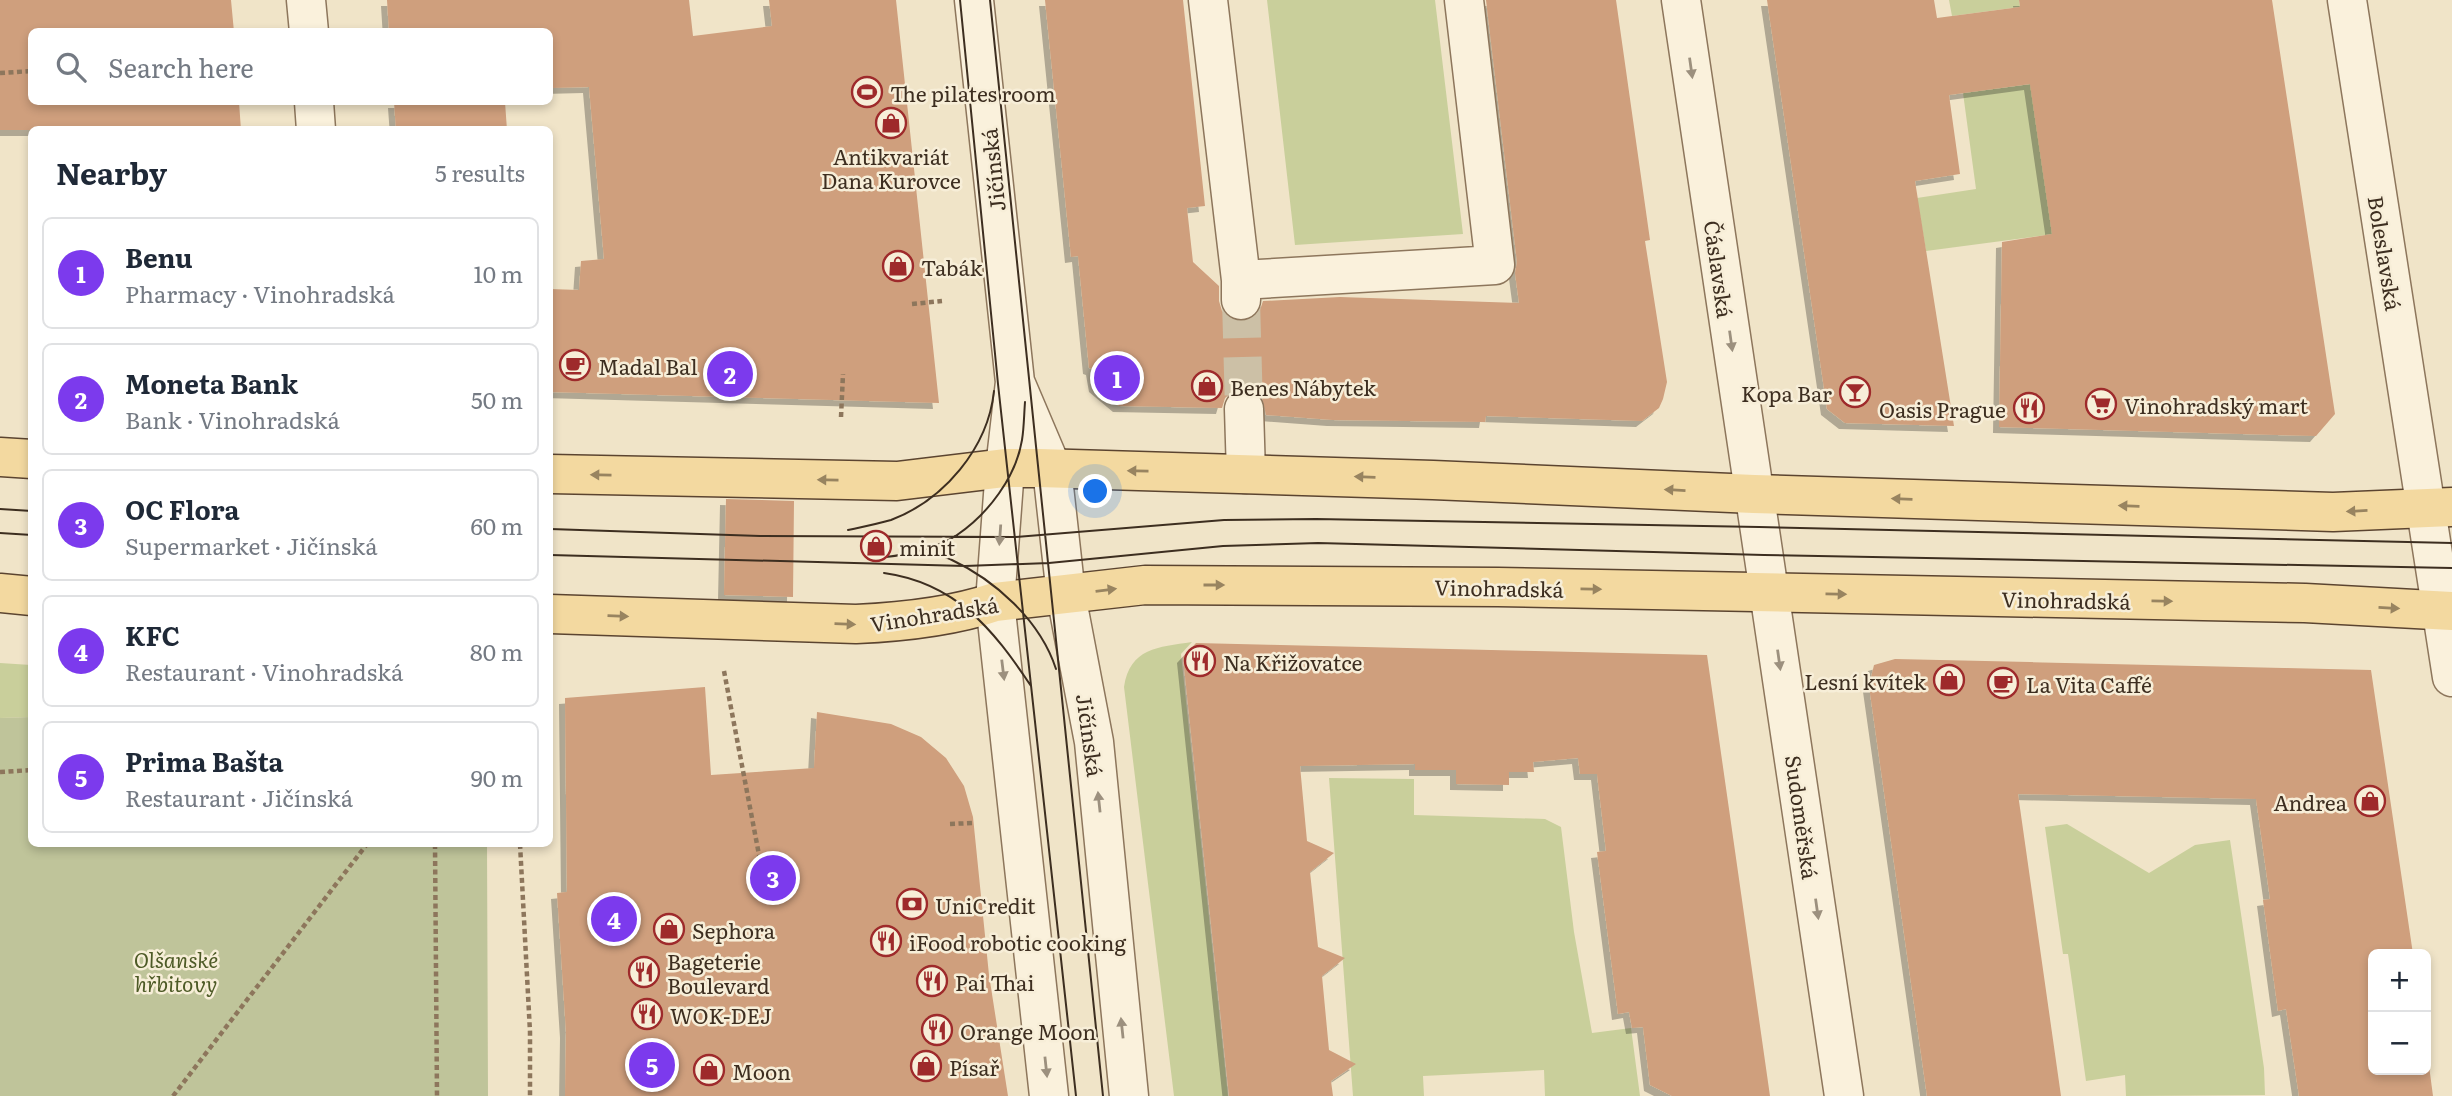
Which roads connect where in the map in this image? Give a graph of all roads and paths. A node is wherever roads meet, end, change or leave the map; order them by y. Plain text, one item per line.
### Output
1 (306, 0) edge
2 (974, 0) edge
3 (1208, 0) edge
4 (1464, 0) edge
5 (1681, 0) edge
6 (2347, 0) edge
7 (309, 28) edge
8 (28, 71) edge
9 (0, 73) edge
10 (314, 105) edge
11 (316, 126) edge
12 (942, 301) dead end
13 (912, 304) dead end
14 (843, 374) dead end
15 (1015, 382) junction
16 (1244, 409) tunnel mouth
17 (841, 417) dead end
18 (0, 457) edge
19 (28, 458) edge
20 (1005, 468) junction
21 (1052, 469) junction
22 (553, 474) edge
23 (1246, 474) junction
24 (1754, 494) junction
25 (2438, 507) edge
26 (1761, 537) joint
27 (1768, 592) junction
28 (0, 593) edge
29 (1066, 595) junction
30 (28, 596) edge
31 (995, 603) junction
32 (2447, 611) edge
33 (553, 614) edge
34 (724, 671) dead end
35 (2452, 677) edge
36 (28, 770) edge
37 (0, 772) edge
38 (973, 823) dead end
39 (950, 824) dead end
40 (364, 847) edge
41 (435, 847) edge
42 (520, 847) edge
43 (764, 881) dead end
44 (173, 1096) edge
45 (438, 1096) edge
46 (530, 1096) edge
47 (1049, 1096) edge
48 (1129, 1096) edge
49 (1844, 1096) edge

1 - 7 street
2 - 15 street, Jičínská
3 - 4 street
5 -> 24 street, Čáslavská
6 - 25 street, Boleslavská
8 - 9 path
10 - 11 street
12 - 13 path
14 - 17 path
15 - 20 street, Jičínská
15 - 21 street, Jičínská
16 - 23 street
18 - 19 main road
20 - 21 main road
20 -> 22 main road
20 -> 31 street, Jičínská
23 -> 21 main road
21 - 29 street, Jičínská
24 -> 23 main road
25 -> 24 main road
24 - 26 street, Čáslavská
25 - 32 street, Boleslavská
26 - 27 street, Sudoměřská
29 -> 27 main road, Vinohradská
27 -> 32 main road, Vinohradská
27 -> 49 street, Sudoměřská
28 - 30 main road
29 - 31 main road, Vinohradská
48 -> 29 street, Jičínská
33 -> 31 main road, Vinohradská
31 -> 47 street, Jičínská
32 - 35 street, Boleslavská
34 - 43 path
36 - 37 path
38 - 39 path
40 - 44 path
41 - 45 path
42 - 46 path

